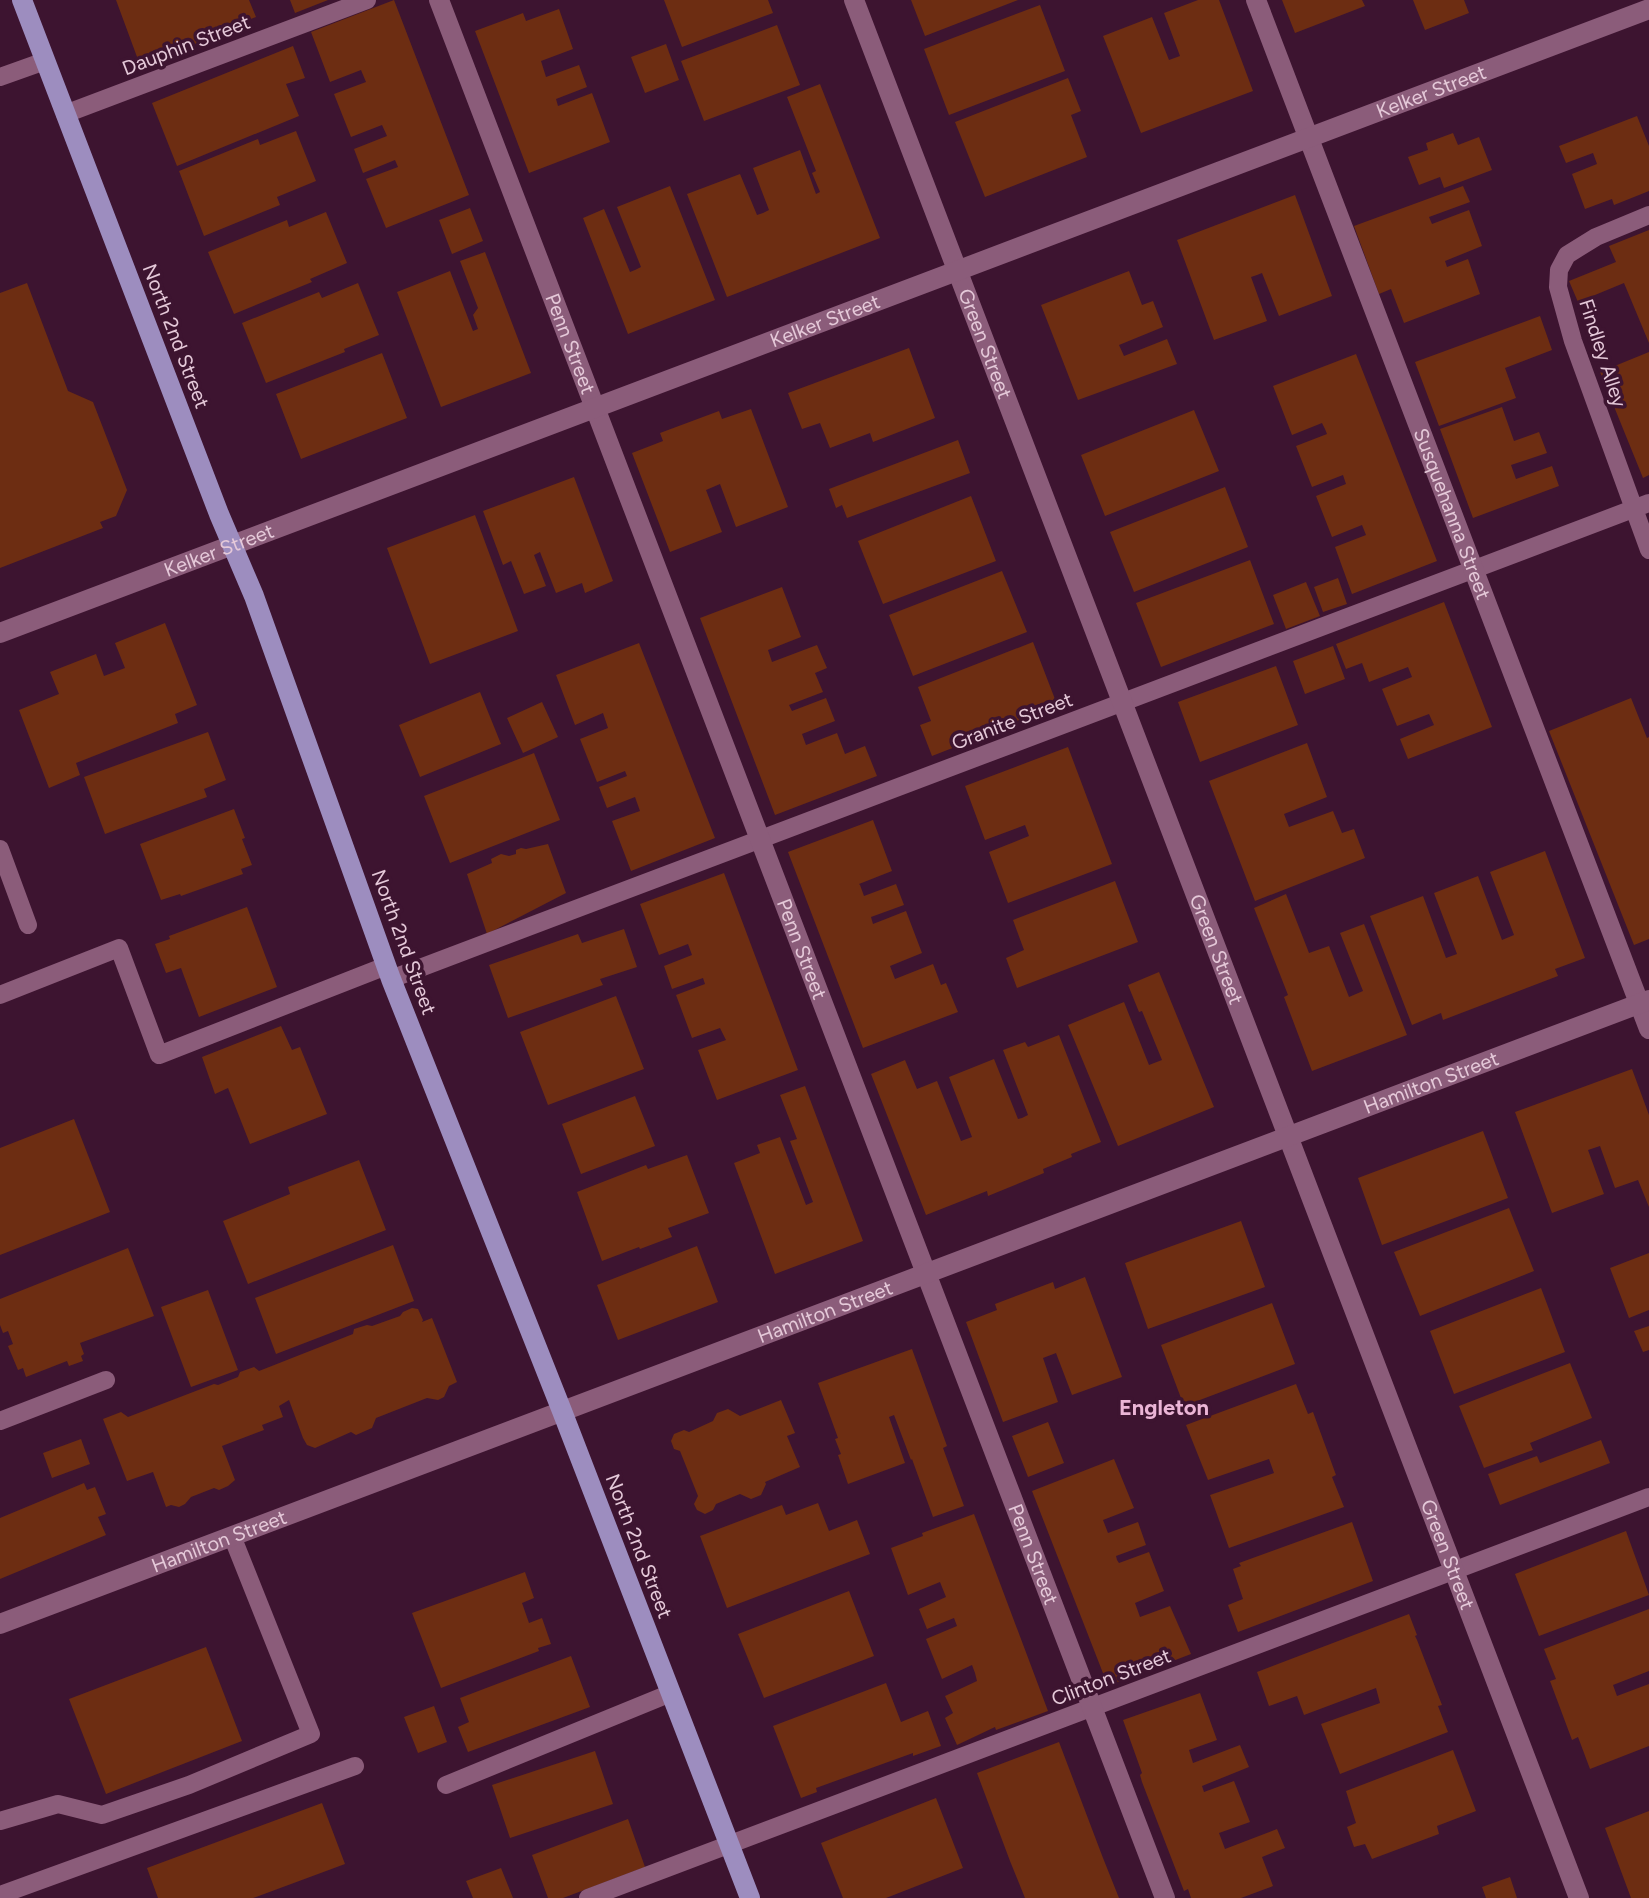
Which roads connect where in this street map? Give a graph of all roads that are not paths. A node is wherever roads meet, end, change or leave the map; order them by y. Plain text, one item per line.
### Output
1 (22, 0) edge
2 (367, 0) edge
3 (439, 0) edge
4 (854, 0) edge
5 (1256, 0) edge
6 (1649, 9) edge
7 (45, 61) junction
8 (0, 77) edge
9 (65, 114) junction
10 (1308, 138) junction
11 (1649, 215) edge
12 (958, 271) junction
13 (595, 408) junction
14 (1641, 506) edge
15 (233, 545) junction
16 (1649, 550) edge
17 (1474, 570) junction
18 (0, 633) edge
19 (1123, 702) junction
20 (760, 840) junction
21 (0, 849) edge
22 (28, 925) dead end
23 (389, 972) junction
24 (0, 995) edge
25 (1644, 1002) edge
26 (1649, 1029) edge
27 (1289, 1136) junction
28 (926, 1273) junction
29 (106, 1380) dead end
30 (562, 1411) junction
31 (0, 1421) edge
32 (1649, 1497) edge
33 (232, 1536) junction
34 (1455, 1570) junction
35 (0, 1624) edge
36 (671, 1693) junction
37 (1092, 1707) junction
38 (355, 1766) dead end
39 (446, 1785) dead end
40 (0, 1821) edge
41 (730, 1845) junction
42 (0, 1895) edge
43 (588, 1898) edge
44 (750, 1898) edge
45 (1165, 1898) edge
46 (1579, 1898) edge

1 - 7 main road, North 2nd Street
2 - 9 lane, Dauphin Street
3 - 13 street, Penn Street
4 - 12 street, Green Street
5 - 10 street, Susquehanna Street
6 - 10 street, Kelker Street
7 - 8 lane
7 - 9 main road, North 2nd Street
9 - 15 main road, North 2nd Street
10 - 12 street, Kelker Street
10 - 17 street, Susquehanna Street
11 - 14 lane, Findley Alley
12 - 13 street, Kelker Street
12 - 19 street, Green Street
13 - 15 street, Kelker Street
13 - 20 street, Penn Street
14 - 16 lane, Findley Alley
14 - 17 lane, Granite Street
15 - 18 street, Kelker Street
15 - 23 main road, North 2nd Street
17 - 19 lane, Granite Street
17 - 25 street, Susquehanna Street
19 - 20 lane, Granite Street
19 - 27 street, Green Street
20 - 23 lane, Granite Street
20 - 28 street, Penn Street
21 - 22 lane
23 - 24 lane, Granite Street
23 - 30 main road, North 2nd Street
25 - 26 street, Susquehanna Street
25 - 27 street, Hamilton Street
27 - 28 street, Hamilton Street
27 - 34 street, Green Street
28 - 30 street, Hamilton Street
28 - 37 street, Penn Street
29 - 31 lane
30 - 33 street, Hamilton Street
30 - 36 main road, North 2nd Street
32 - 34 lane, Clinton Street
33 - 35 street, Hamilton Street
33 - 40 lane
34 - 37 lane, Clinton Street
34 - 46 street, Green Street
36 - 39 lane
36 - 41 main road, North 2nd Street
37 - 41 lane, Clinton Street
37 - 45 street, Penn Street
38 - 42 lane
41 - 43 lane, Clinton Street
41 - 44 main road, North 2nd Street

